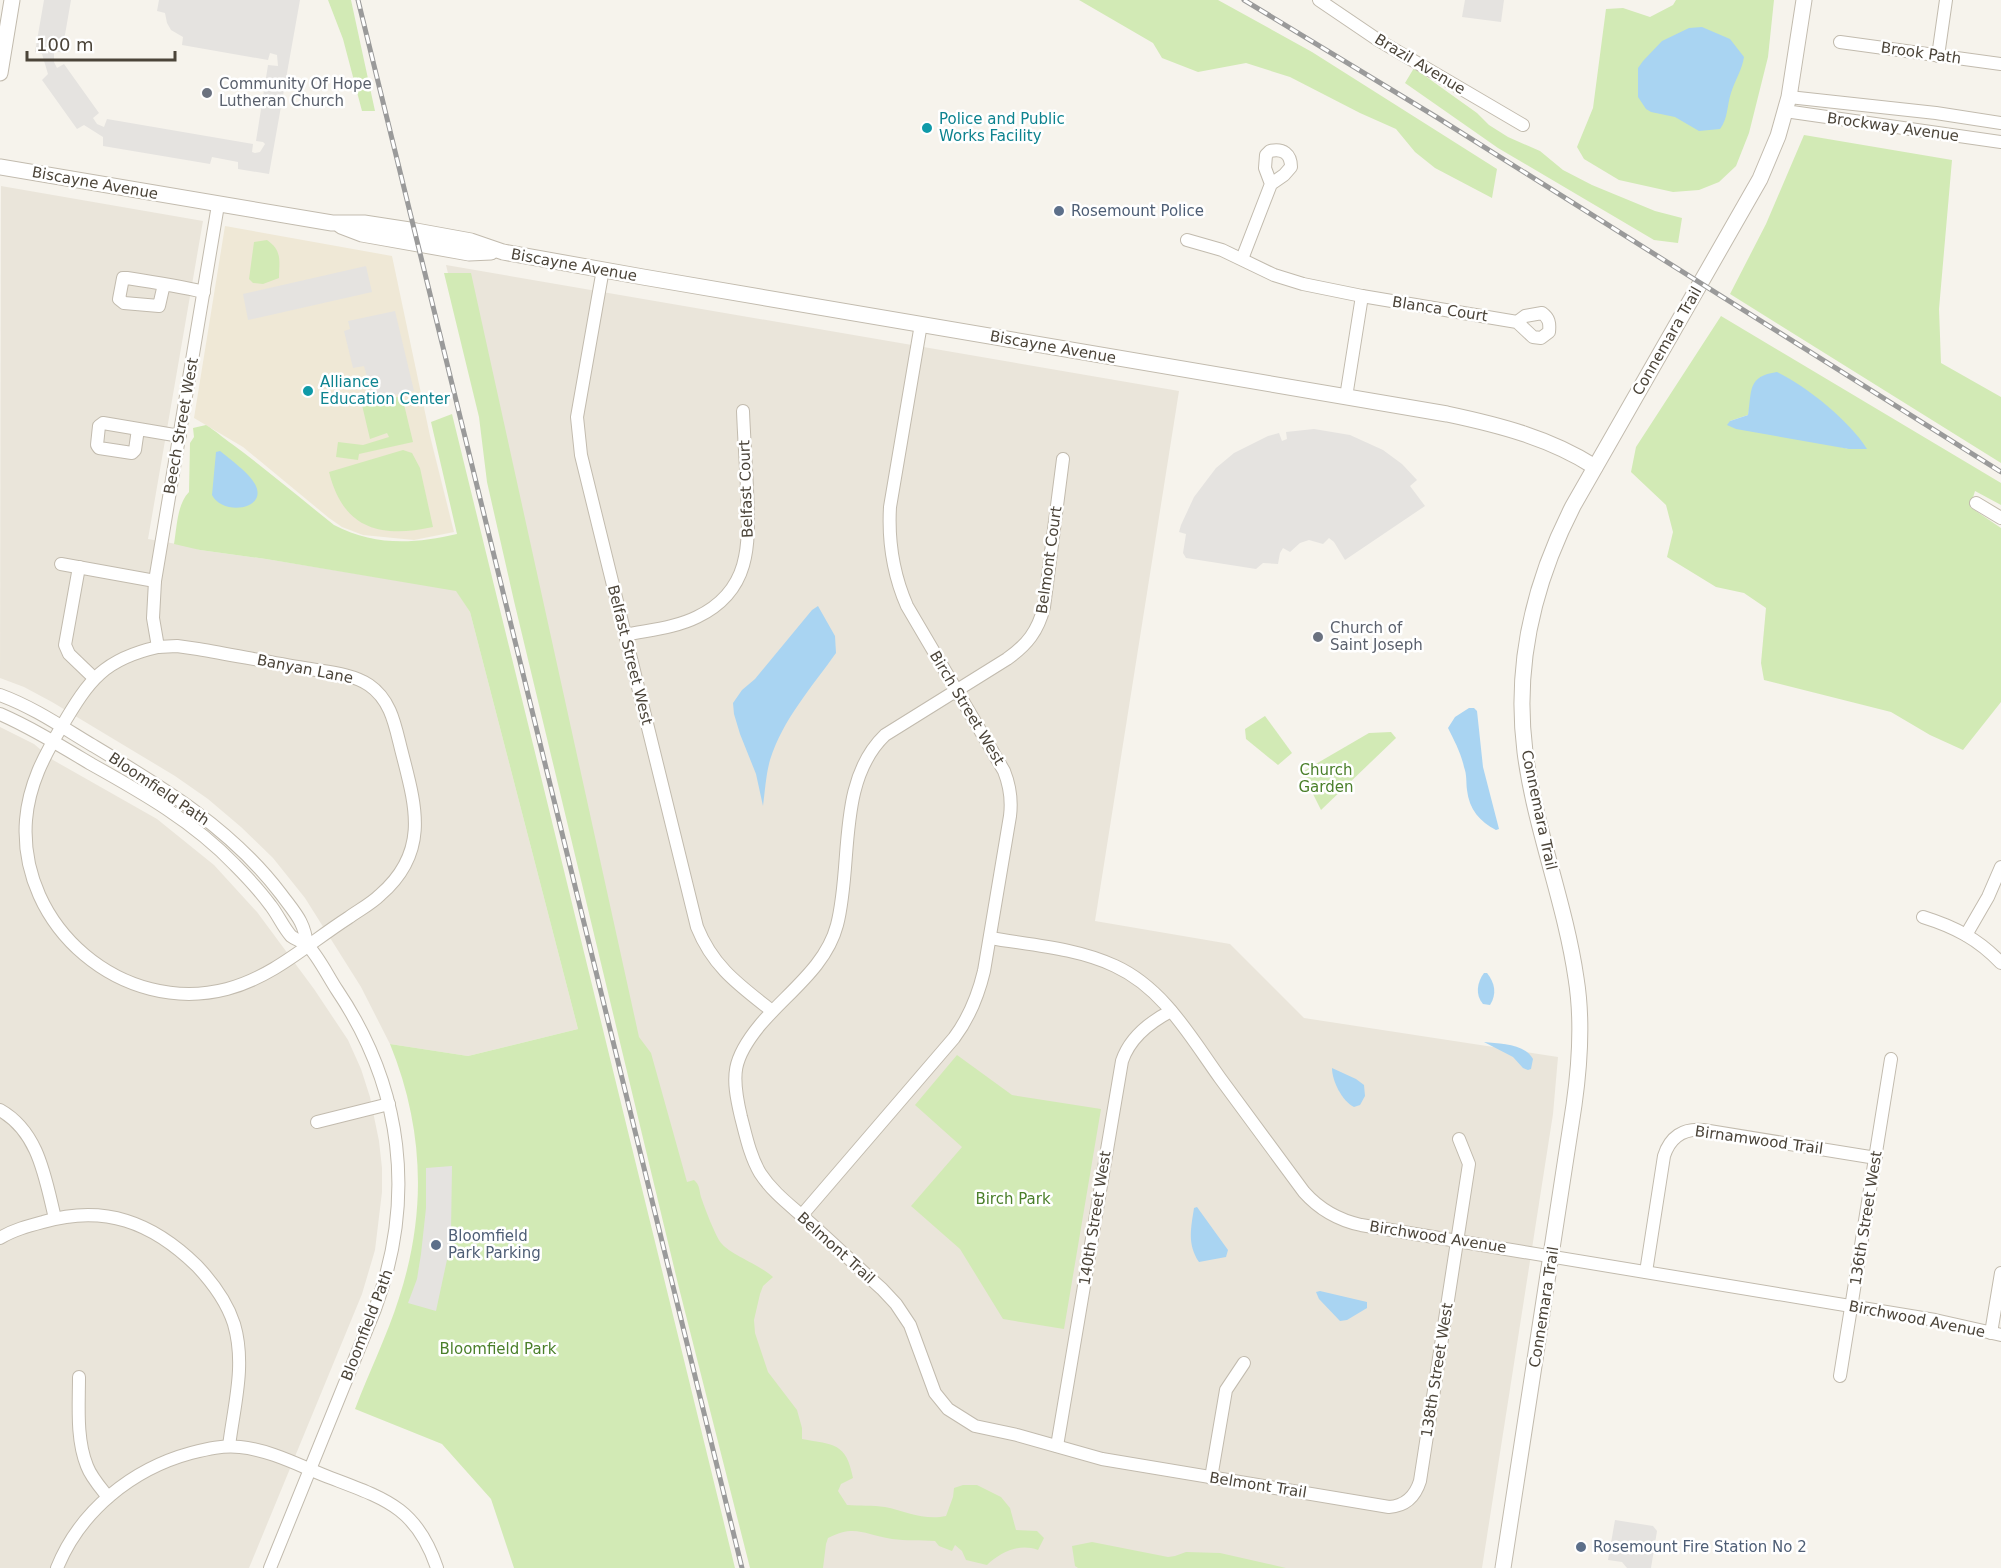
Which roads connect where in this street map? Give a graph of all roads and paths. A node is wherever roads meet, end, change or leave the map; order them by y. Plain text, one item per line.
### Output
1 (12, 0) edge
2 (1319, 0) edge
3 (1804, 0) edge
4 (1946, 0) edge
5 (1840, 42) dead end
6 (1938, 56) junction
7 (2001, 64) edge
8 (0, 73) edge
9 (1787, 104) junction
10 (2001, 123) edge
11 (1523, 125) dead end
12 (2001, 142) edge
13 (0, 167) edge
14 (1271, 184) dead end
15 (218, 204) junction
16 (1187, 240) dead end
17 (1242, 259) junction
18 (603, 269) junction
19 (164, 284) dead end
20 (204, 291) junction
21 (1362, 296) junction
22 (1517, 322) dead end
23 (921, 324) junction
24 (1346, 397) junction
25 (743, 411) dead end
26 (138, 429) dead end
27 (180, 436) junction
28 (1063, 459) dead end
29 (1595, 467) junction
30 (1976, 503) dead end
31 (2001, 518) edge
32 (61, 564) dead end
33 (79, 567) junction
34 (155, 581) junction
35 (625, 635) junction
36 (158, 647) junction
37 (94, 678) junction
38 (956, 689) junction
39 (0, 695) edge
40 (0, 714) edge
41 (61, 727) junction
42 (52, 741) junction
43 (2001, 867) edge
44 (1923, 917) dead end
45 (1966, 935) junction
46 (990, 938) junction
47 (307, 946) junction
48 (2001, 963) edge
49 (772, 1011) junction
50 (1171, 1011) junction
51 (1891, 1059) dead end
52 (389, 1104) junction
53 (0, 1110) edge
54 (317, 1122) dead end
55 (1459, 1138) dead end
56 (1876, 1158) junction
57 (802, 1215) junction
58 (55, 1218) junction
59 (0, 1238) edge
60 (1458, 1240) junction
61 (1552, 1256) junction
62 (1646, 1272) junction
63 (2001, 1273) edge
64 (1851, 1306) junction
65 (1996, 1334) edge
66 (1244, 1363) dead end
67 (1840, 1376) dead end
68 (78, 1377) dead end
69 (229, 1446) junction
70 (1058, 1446) junction
71 (310, 1470) junction
72 (1211, 1478) junction
73 (108, 1497) junction
74 (1411, 1498) joint
75 (57, 1568) edge
76 (270, 1568) edge
77 (437, 1568) edge
78 (1503, 1568) edge

1 - 8 street
2 - 11 street, Brazil Avenue
3 - 9 street, Connemara Trail
4 - 6 street
5 - 6 street, Brook Path
6 - 7 street, Brook Path
9 - 10 street, Brockway Avenue
9 - 12 street, Brockway Avenue
9 - 29 street, Connemara Trail
13 - 15 street, Biscayne Avenue
14 - 17 street
15 - 18 street, Biscayne Avenue
15 - 20 street, Beech Street West
16 - 17 street, Blanca Court
17 - 21 street, Blanca Court
18 - 23 street, Biscayne Avenue
18 - 35 street, Belfast Street West
19 - 20 street
20 - 27 street, Beech Street West
21 - 22 street, Blanca Court
21 - 24 street
23 - 24 street, Biscayne Avenue
23 - 38 street, Birch Street West
24 - 29 street, Biscayne Avenue
25 - 35 street, Belfast Court
26 - 27 street
27 - 34 street, Beech Street West
28 - 38 street, Belmont Court
29 - 61 street, Connemara Trail
30 - 31 street
32 - 33 street
33 - 34 street
33 - 37 street
34 - 36 street, Beech Street West
35 - 49 street, Belfast Street West
36 - 37 street, Banyan Lane
36 - 47 street, Banyan Lane
37 - 41 street, Banyan Lane
38 - 46 street, Birch Street West
38 - 49 street, Belmont Trail
39 - 41 street, Bloomfield Path
40 - 42 street, Bloomfield Path
41 - 42 street, Banyan Lane
41 - 47 street, Bloomfield Path
42 - 47 street, Bloomfield Path
42 - 47 street, Banyan Lane
43 - 45 street
44 - 45 street
45 - 48 street
46 - 50 street, Birchwood Avenue
46 - 57 street, Birch Street West
47 - 52 street, Bloomfield Path
49 - 57 street, Belmont Trail
50 - 60 street, Birchwood Avenue
50 - 70 street, 140th Street West
51 - 56 street, 136th Street West
52 - 54 street
52 - 71 street, Bloomfield Path
53 - 58 street
55 - 60 street, 138th Street West
56 - 62 street, Birnamwood Trail
56 - 64 street, 136th Street West
57 - 70 street, Belmont Trail
58 - 59 street
58 - 69 street
60 - 61 street, Birchwood Avenue
60 - 74 street, 138th Street West
61 - 62 street, Birchwood Avenue
61 - 78 street, Connemara Trail
62 - 64 street, Birchwood Avenue
63 - 65 street
64 - 65 street, Birchwood Avenue
64 - 67 street, 136th Street West
66 - 72 street
68 - 73 street
69 - 71 street
69 - 73 street
70 - 72 street, Belmont Trail
71 - 76 street, Bloomfield Path
71 - 77 street
72 - 74 street, Belmont Trail
73 - 75 street

